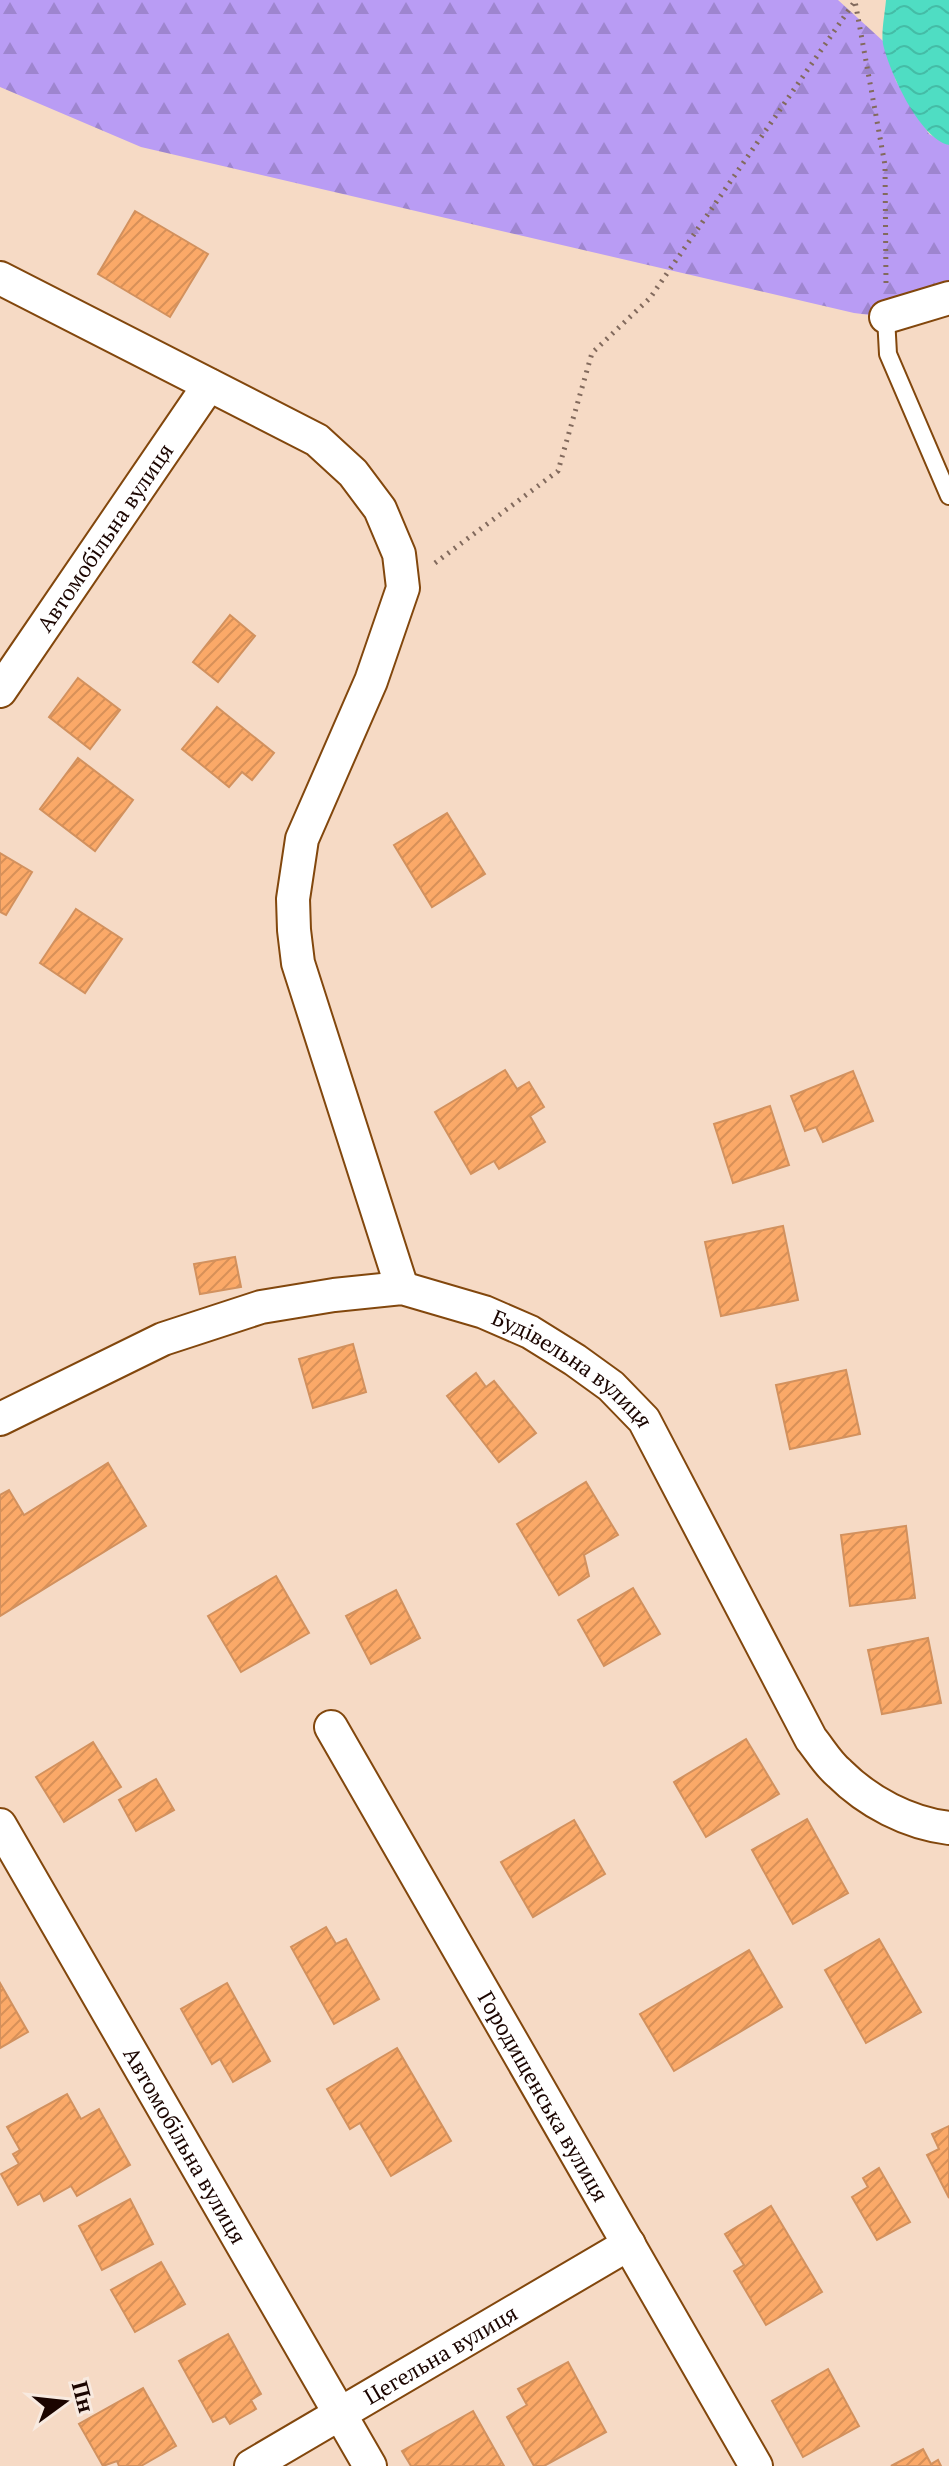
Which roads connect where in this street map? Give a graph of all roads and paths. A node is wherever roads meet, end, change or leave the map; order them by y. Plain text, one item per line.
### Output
1 (854, 0) edge
2 (0, 278) edge
3 (949, 298) edge
4 (886, 317) junction
5 (209, 385) junction
6 (949, 496) edge
7 (403, 588) junction
8 (0, 691) edge
9 (402, 1288) junction
10 (0, 1419) edge
11 (331, 1727) dead end
12 (0, 1825) edge
13 (949, 1828) edge
14 (629, 2244) junction
15 (340, 2414) junction
16 (251, 2466) edge
17 (370, 2466) edge
18 (756, 2466) edge

1 - 4 path
1 - 7 path
2 - 5 street
3 - 4 street
4 - 6 lane
5 - 7 street
5 - 8 street, Автомобільна вулиця
7 - 9 street
9 - 10 street, Будівельна вулиця
9 - 13 street, Будівельна вулиця
11 - 14 street, Городищенська вулиця
12 - 15 street, Автомобільна вулиця
14 - 15 street, Цегельна вулиця
14 - 18 street, Городищенська вулиця
15 - 16 street, Цегельна вулиця
15 - 17 street, Автомобільна вулиця

